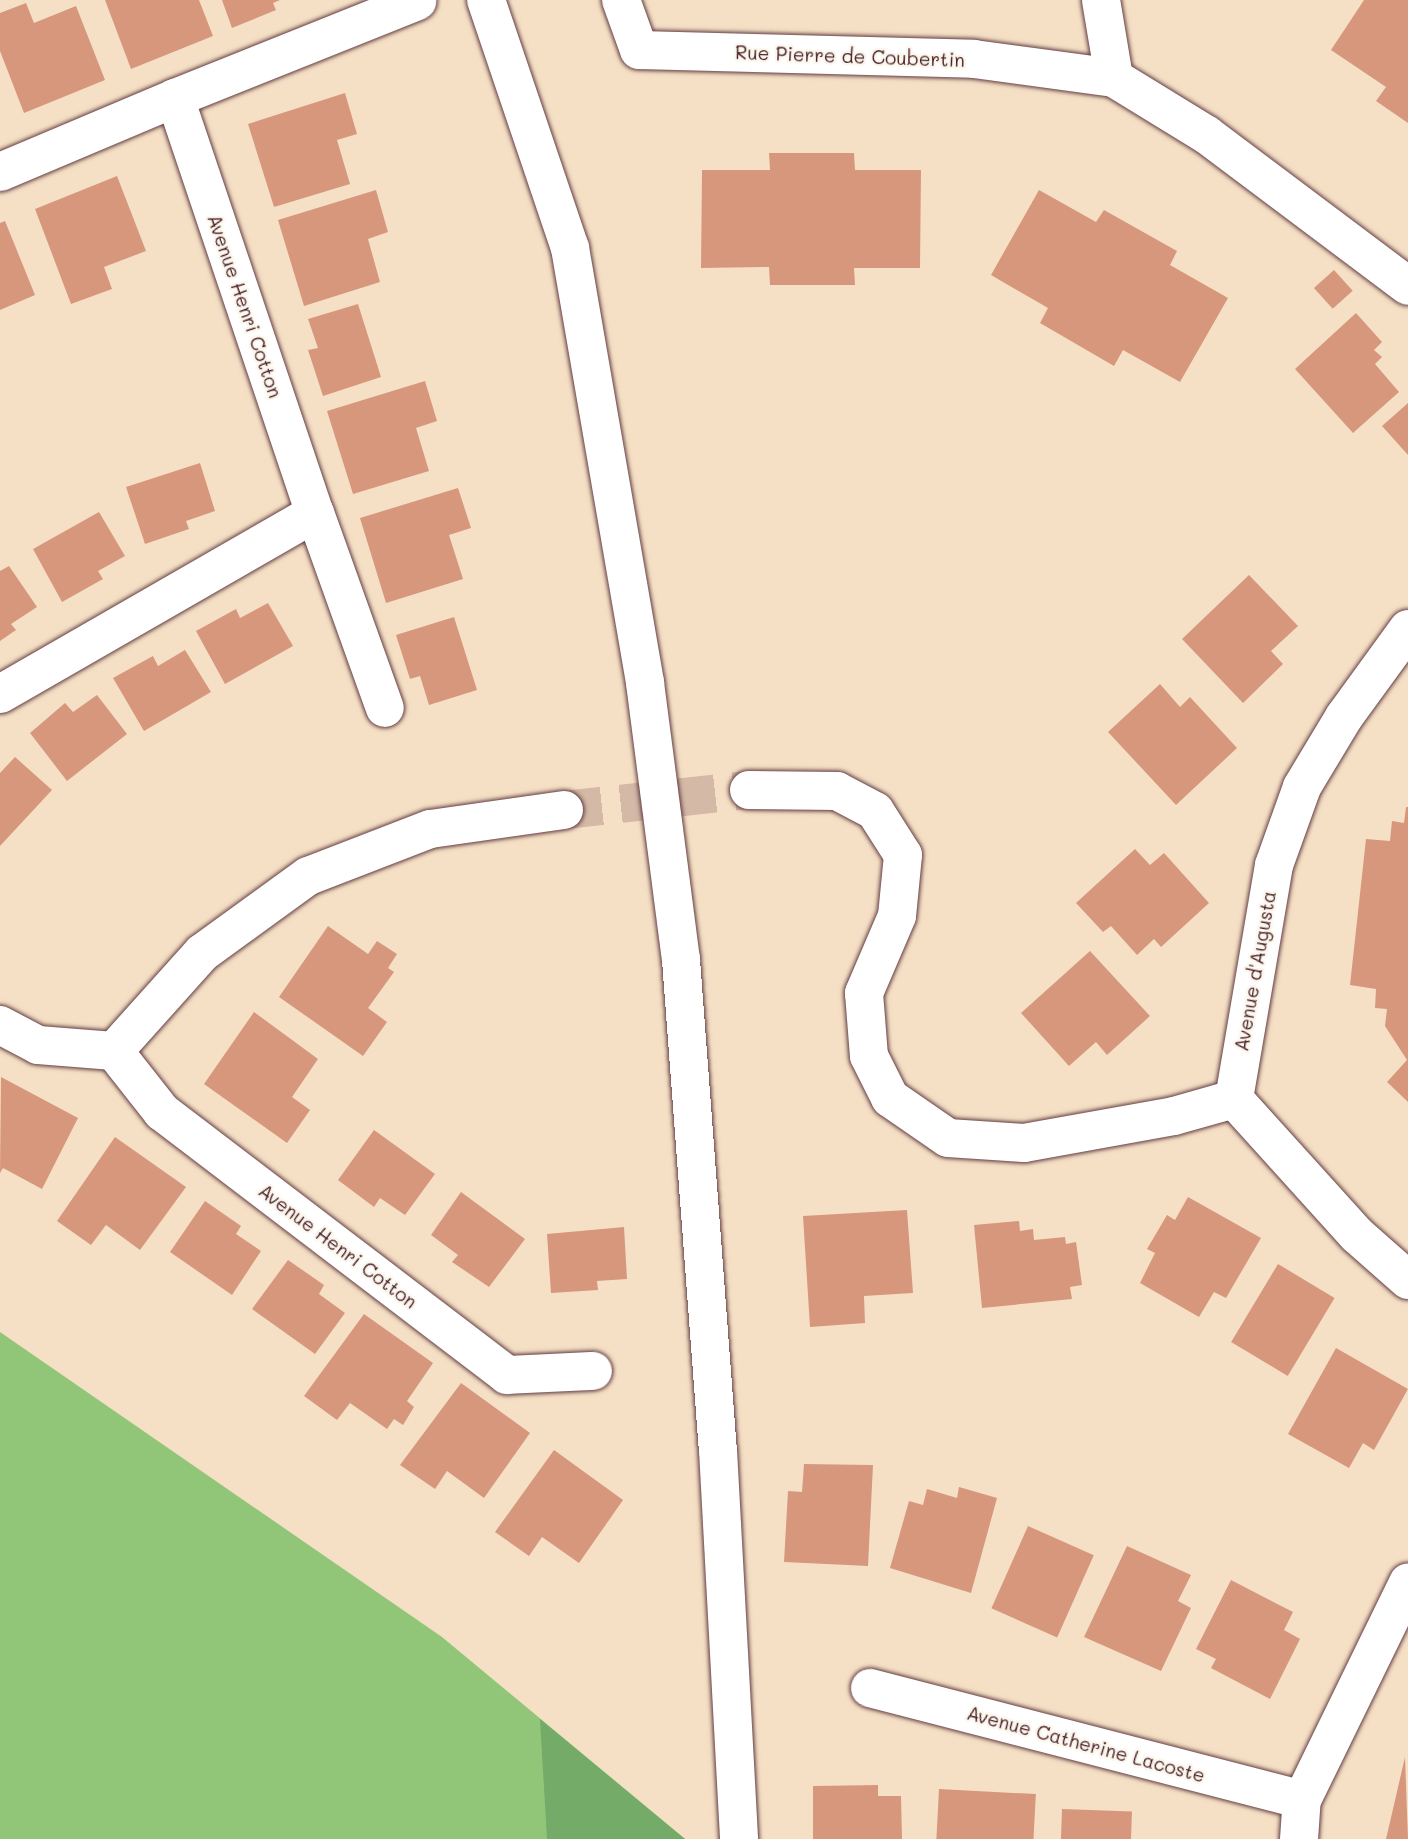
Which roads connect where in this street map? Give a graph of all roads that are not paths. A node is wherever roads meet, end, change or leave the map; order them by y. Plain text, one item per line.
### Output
1 (486, 0) edge
2 (621, 0) edge
3 (1101, 0) edge
4 (417, 1) edge
5 (1114, 78) junction
6 (175, 99) junction
7 (0, 172) edge
8 (1408, 285) edge
9 (315, 513) junction
10 (1408, 629) edge
11 (0, 694) edge
12 (385, 709) dead end
13 (749, 790) tunnel mouth
14 (564, 810) tunnel mouth
15 (0, 1025) edge
16 (114, 1051) junction
17 (1234, 1099) junction
18 (1408, 1280) edge
19 (593, 1371) dead end
20 (1408, 1583) edge
21 (870, 1688) dead end
22 (1303, 1800) junction
23 (739, 1839) edge
24 (1299, 1839) edge

1 - 23 street
2 - 5 street, Rue Pierre de Coubertin
3 - 5 street
4 - 6 street
5 - 8 street, Rue Pierre de Coubertin
6 - 7 street
6 - 9 street, Avenue Henri Cotton
9 - 11 street
9 - 12 street, Avenue Henri Cotton
10 - 17 street, Avenue d'Augusta
13 - 17 street
14 - 16 street
15 - 16 street
16 - 19 street, Avenue Henri Cotton
17 - 18 street
20 - 22 street
21 - 22 street, Avenue Catherine Lacoste
22 - 24 street

